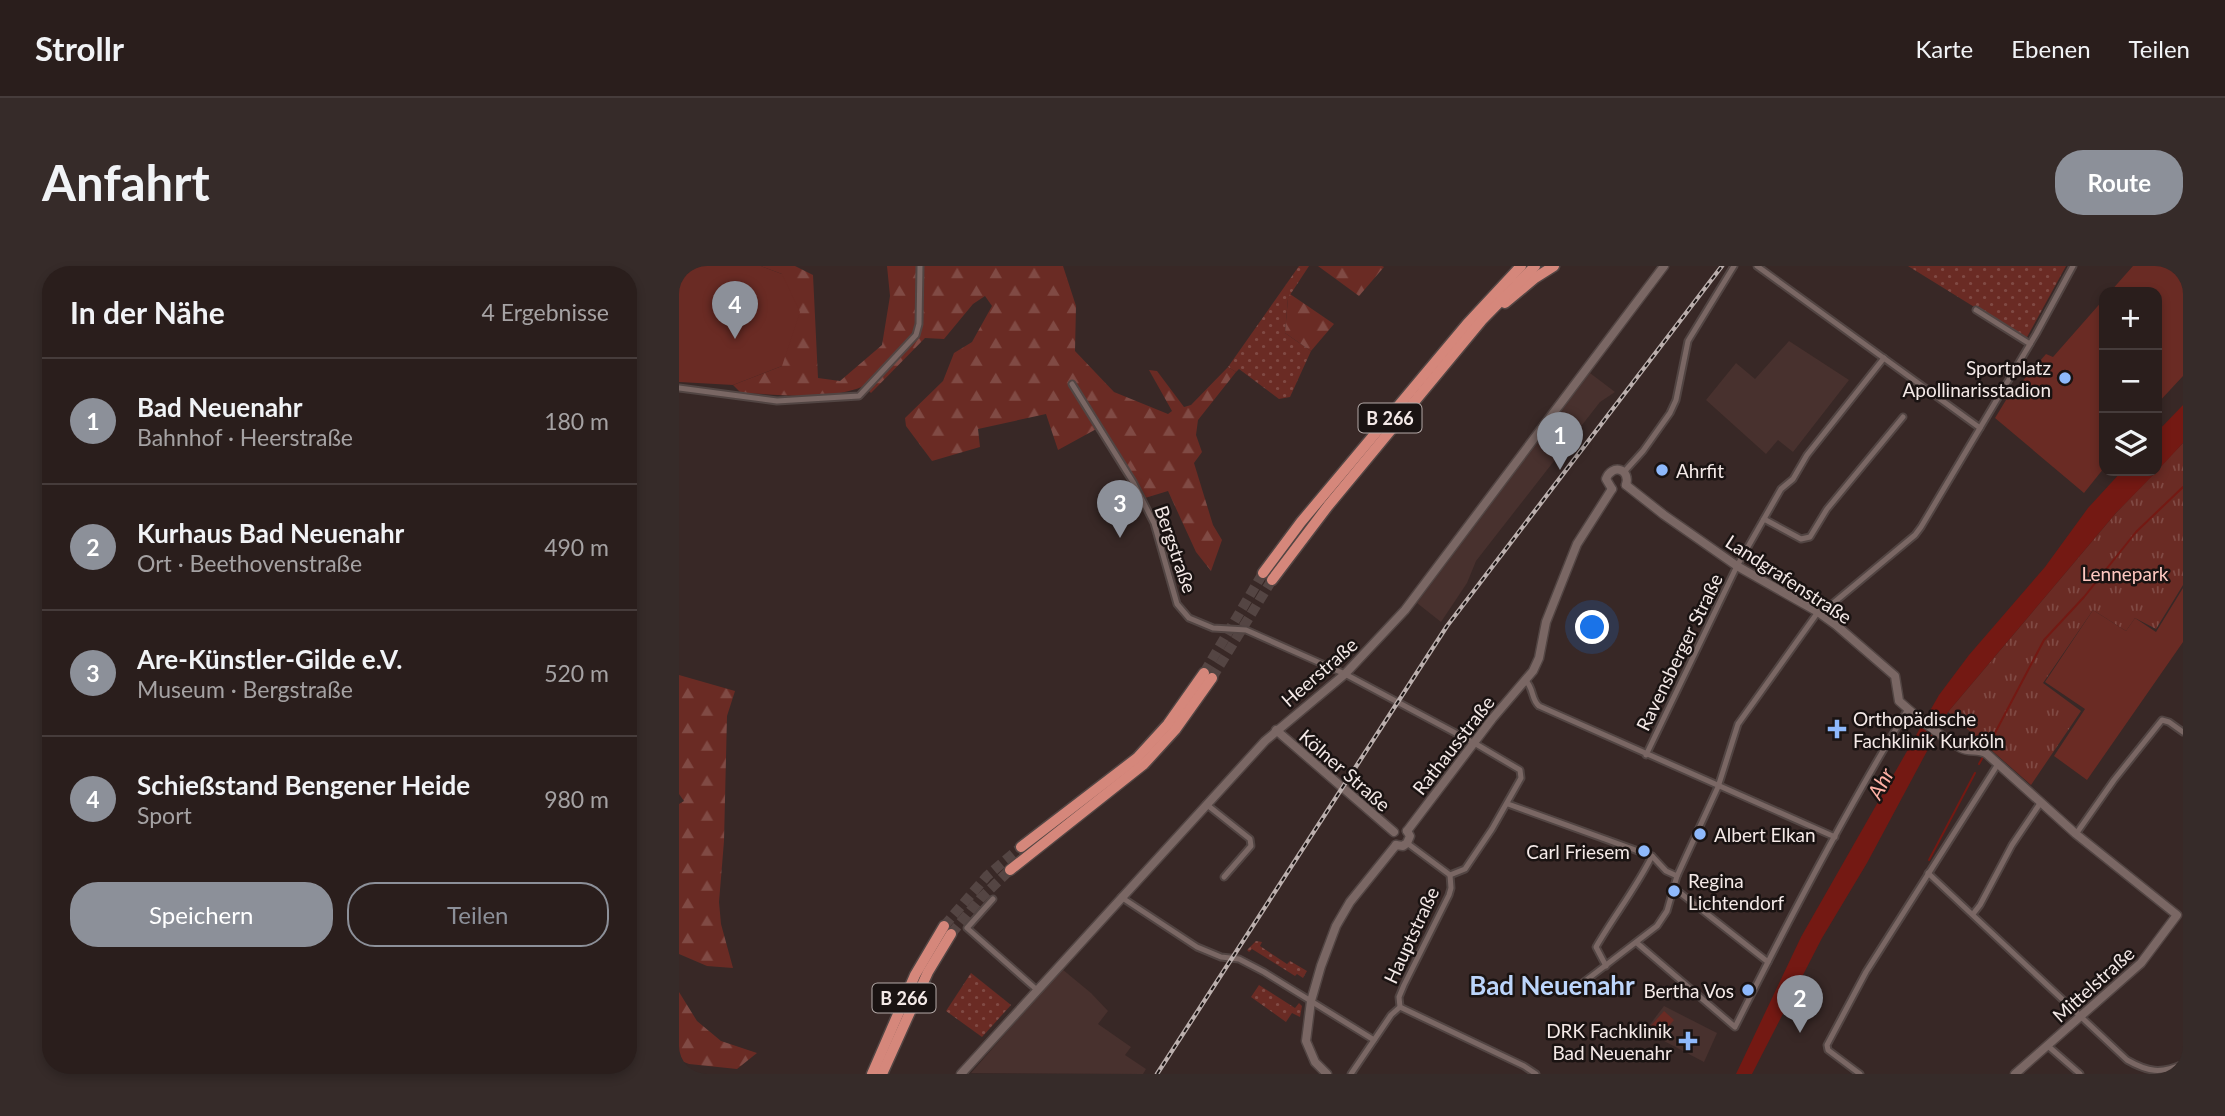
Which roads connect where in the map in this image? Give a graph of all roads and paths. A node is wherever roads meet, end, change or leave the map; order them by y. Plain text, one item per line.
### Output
1 (920, 266) edge
2 (1521, 266) edge
3 (1535, 266) edge
4 (1554, 266) edge
5 (1664, 266) edge
6 (1734, 266) edge
7 (1756, 266) edge
8 (2073, 266) edge
9 (1976, 310) dead end
10 (1482, 320) junction
11 (2030, 344) junction
12 (1884, 358) junction
13 (1072, 384) dead end
14 (679, 388) edge
15 (1903, 417) dead end
16 (1980, 428) junction
17 (1624, 472) junction
18 (1626, 485) junction
19 (1612, 489) junction
20 (1764, 519) junction
21 (1737, 566) junction
22 (1820, 614) junction
23 (1345, 674) junction
24 (1526, 681) junction
25 (1912, 712) junction
26 (1276, 730) junction
27 (2183, 732) edge
28 (1474, 743) junction
29 (1646, 755) junction
30 (1998, 764) junction
31 (1521, 778) joint
32 (1718, 787) junction
33 (2041, 802) junction
34 (1508, 803) junction
35 (1206, 804) junction
36 (1407, 831) junction
37 (1394, 832) junction
38 (2076, 834) junction
39 (1835, 837) junction
40 (1408, 843) junction
41 (1396, 845) junction
42 (1021, 847) tunnel mouth
43 (1652, 856) junction
44 (1010, 870) tunnel mouth
45 (1928, 873) junction
46 (1450, 875) junction
47 (1677, 876) junction
48 (1224, 877) dead end
49 (1674, 888) junction
50 (1121, 897) junction
51 (993, 899) dead end
52 (2180, 912) edge
53 (1973, 914) junction
54 (1637, 943) junction
55 (1768, 962) junction
56 (1606, 966) junction
57 (1576, 988) dead end
58 (1037, 990) junction
59 (1311, 1001) junction
60 (1400, 1007) junction
61 (2082, 1016) junction
62 (1374, 1040) junction
63 (2047, 1046) junction
64 (2183, 1064) edge
65 (1524, 1066) junction
66 (2026, 1071) edge
67 (872, 1074) edge
68 (882, 1074) edge
69 (961, 1074) edge
70 (1327, 1074) edge
71 (1351, 1074) edge
72 (1522, 1074) edge
73 (1537, 1074) edge
74 (1860, 1074) edge
75 (2015, 1074) edge
76 (2080, 1074) edge

1 - 14 street
2 - 10 highway, B 266
3 - 10 highway, B 266
4 - 10 highway, B 266
5 - 23 street, Heerstraße
6 - 17 street
7 - 12 street
8 - 11 street
9 - 11 street
11 - 16 street
12 - 16 street
12 - 20 street, Ravensberger Straße
13 - 23 street, Bergstraße
15 - 20 street
16 - 22 street
17 - 18 street
17 - 19 street
18 - 19 street
18 - 21 street, Landgrafenstraße
19 - 24 street
20 - 21 street, Ravensberger Straße
21 - 22 street, Landgrafenstraße
21 - 29 street, Ravensberger Straße
22 - 25 street, Landgrafenstraße
22 - 32 street
23 - 26 street, Heerstraße
23 - 28 street, Bergstraße
24 - 28 street, Rathausstraße
24 - 29 street
25 - 30 street, Landgrafenstraße
25 - 39 street
26 - 35 street, Heerstraße
26 - 37 street, Kölner Straße
27 - 38 street
28 - 31 street, Bergstraße
28 - 36 street, Rathausstraße
29 - 32 street
30 - 33 street, Landgrafenstraße
30 - 45 street
31 - 34 street, Hauptstraße
32 - 39 street
32 - 47 street
33 - 38 street, Landgrafenstraße
33 - 53 street
34 - 43 street
34 - 46 street, Hauptstraße
35 - 48 street
35 - 50 street, Heerstraße
36 - 37 street
36 - 40 street
37 - 41 street
38 - 52 street, Landgrafenstraße
39 - 55 street
40 - 41 street
40 - 46 street
41 - 59 street
42 - 44 highway
43 - 47 street
43 - 56 street
45 - 53 street
45 - 74 street
46 - 60 street, Hauptstraße
47 - 49 street
49 - 54 street
49 - 55 street
50 - 58 street, Heerstraße
50 - 59 street
51 - 58 street
52 - 61 street, Mittelstraße
53 - 61 street
54 - 55 street
54 - 56 street
56 - 57 street
58 - 69 street, Heerstraße
59 - 62 street
59 - 70 street
60 - 62 street, Hauptstraße
60 - 65 street
61 - 63 street, Mittelstraße
61 - 64 street
62 - 71 street, Hauptstraße
63 - 66 street, Mittelstraße
63 - 76 street
65 - 72 street
65 - 73 street
66 - 75 street, Mittelstraße
67 - 68 highway, B 266

